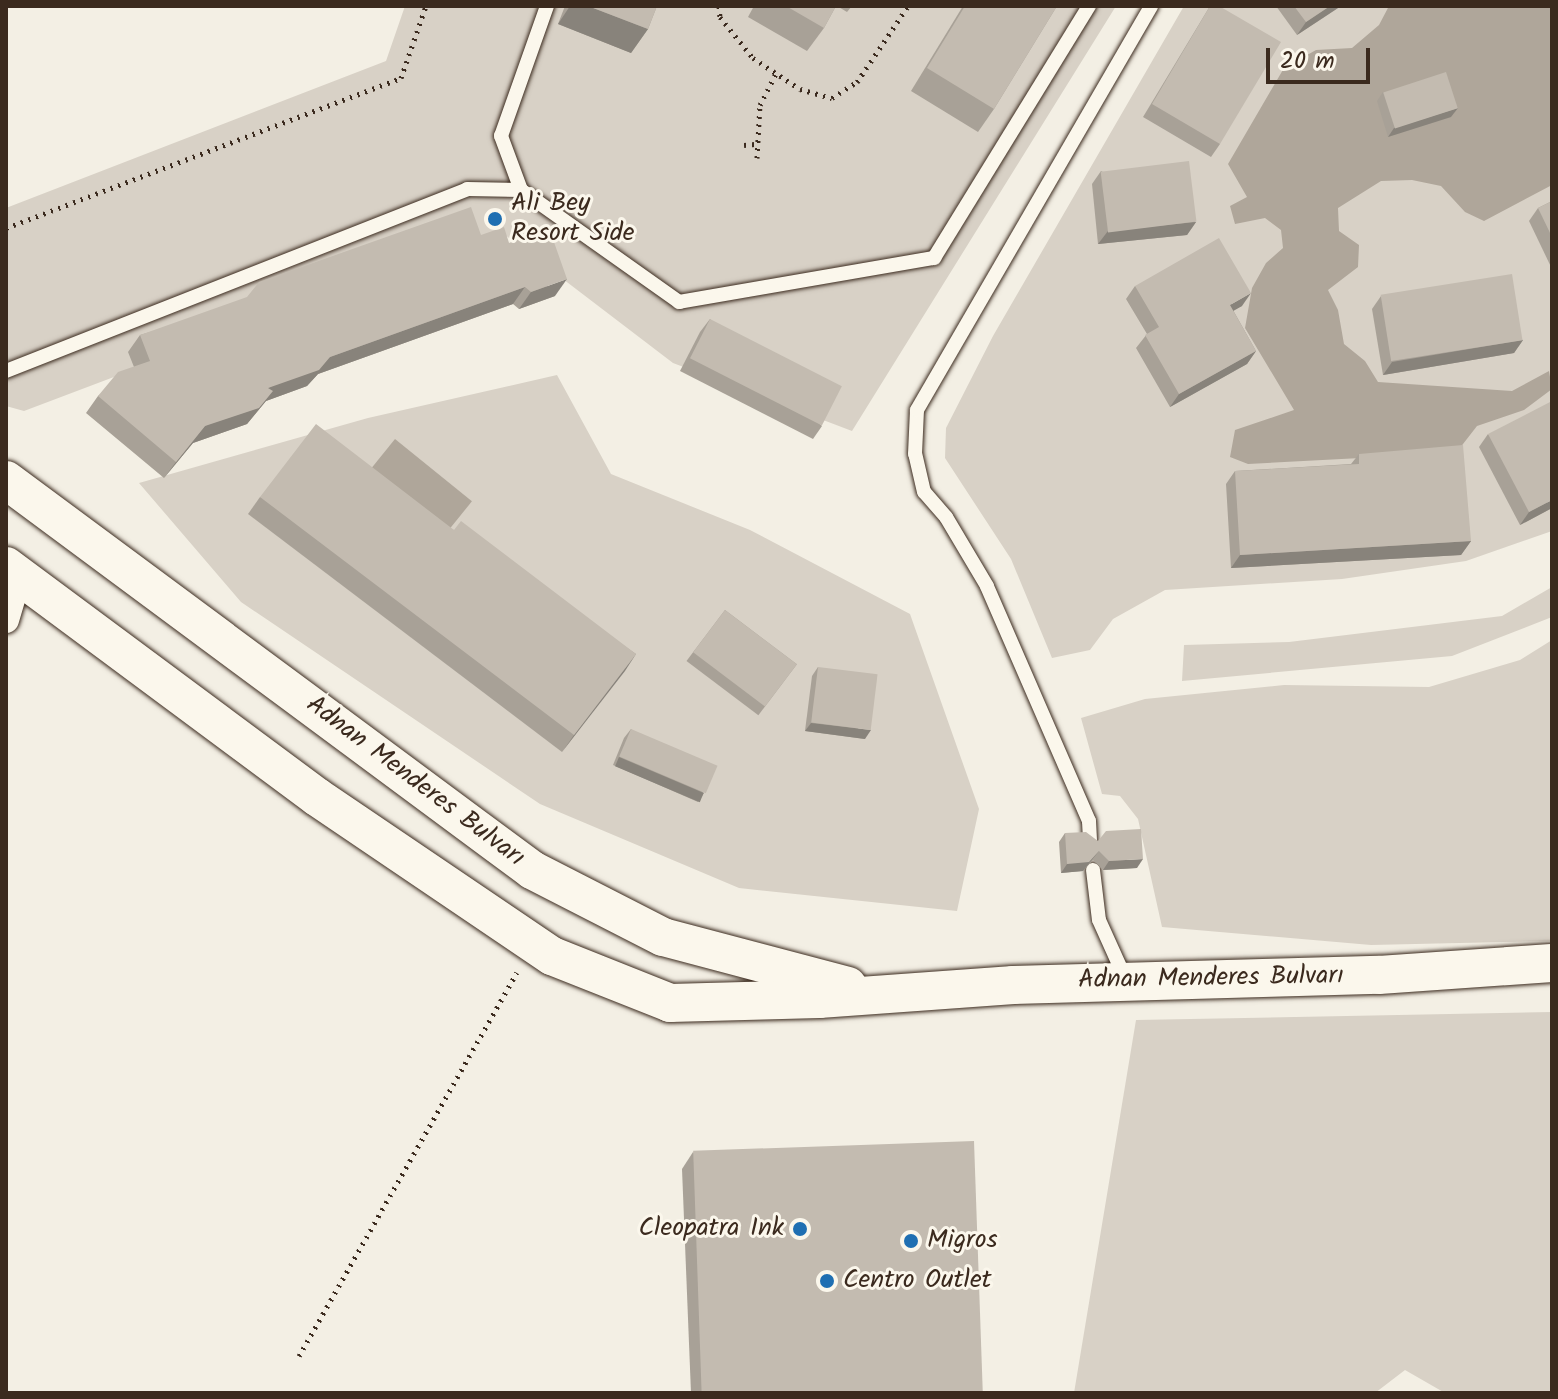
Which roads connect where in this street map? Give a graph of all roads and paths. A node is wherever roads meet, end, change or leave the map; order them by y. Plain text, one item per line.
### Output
1 (426, 6) edge
2 (547, 6) edge
3 (719, 6) edge
4 (908, 6) edge
5 (1089, 6) edge
6 (1151, 6) edge
7 (775, 75) junction
8 (755, 144) junction
9 (744, 145) dead end
10 (757, 158) dead end
11 (521, 190) junction
12 (6, 228) edge
13 (6, 371) edge
14 (6, 480) edge
15 (13, 571) edge
16 (6, 620) edge
17 (1090, 840) edge
18 (1093, 870) edge
19 (534, 944) junction
20 (1552, 963) edge
21 (1126, 980) junction
22 (870, 992) junction
23 (299, 1356) dead end

1 - 12 path
2 - 11 lane
3 - 7 path
4 - 7 path
5 - 11 lane
6 - 17 lane
7 - 8 path
8 - 9 path
8 - 10 path
11 - 13 lane
14 - 22 main road, Adnan Menderes Bulvarı
15 - 16 street
15 - 19 main road, Adnan Menderes Bulvarı
18 - 21 lane
19 - 22 main road, Adnan Menderes Bulvarı
19 - 23 path
20 - 21 main road, Adnan Menderes Bulvarı
21 - 22 main road, Adnan Menderes Bulvarı

